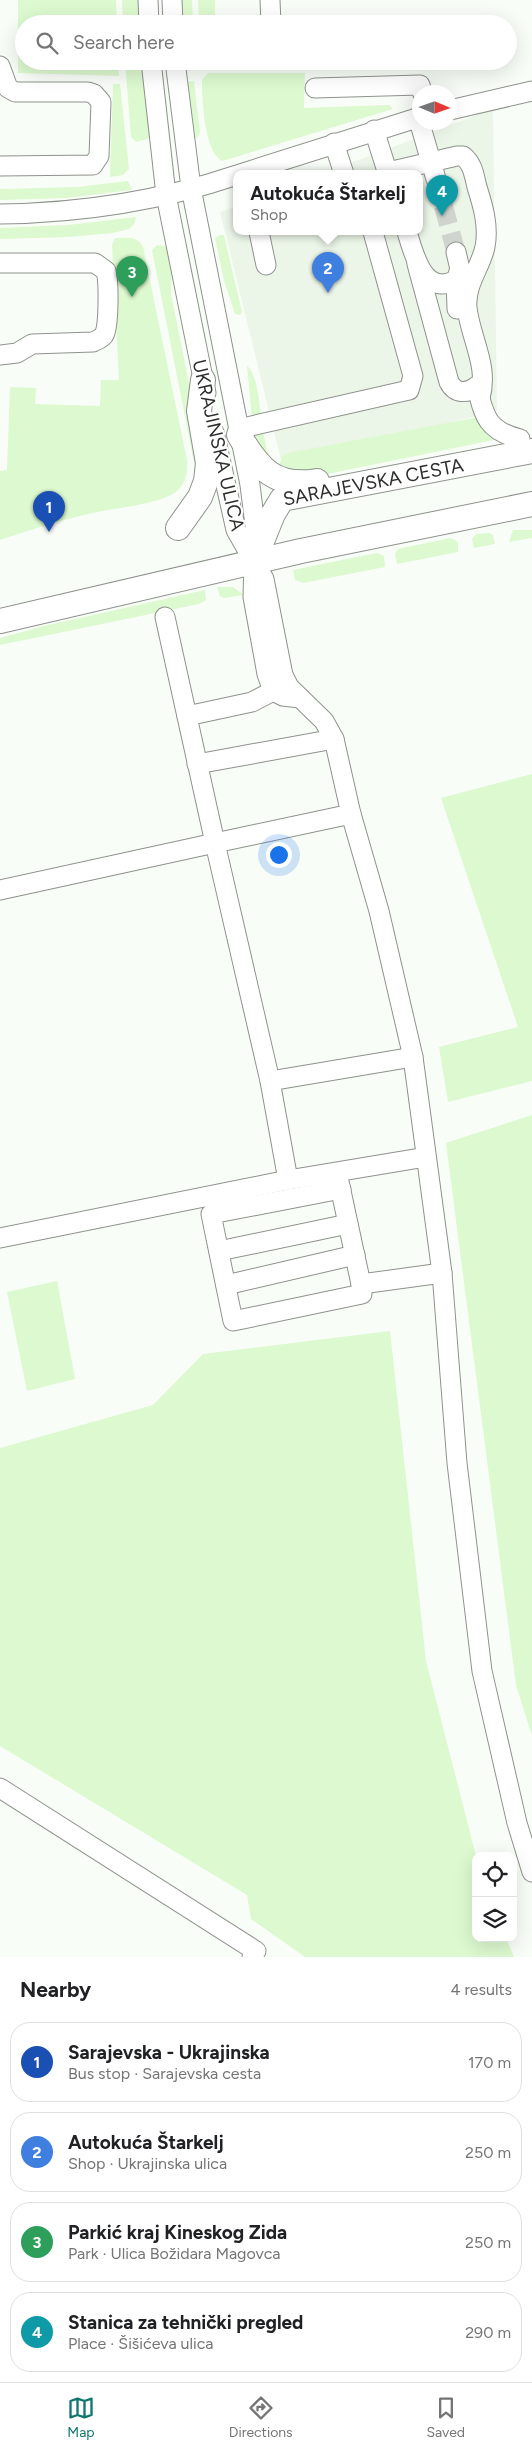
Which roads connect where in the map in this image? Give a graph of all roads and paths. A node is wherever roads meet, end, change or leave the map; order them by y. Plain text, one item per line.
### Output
1 (148, 0) edge
2 (172, 0) edge
3 (270, 0) edge
4 (149, 15) edge
5 (173, 15) edge
6 (270, 15) edge
7 (0, 66) edge
8 (152, 70) edge
9 (177, 70) edge
10 (412, 85) edge
11 (315, 88) dead end
12 (532, 91) edge
13 (457, 108) edge
14 (412, 119) edge
15 (374, 130) junction
16 (423, 130) edge
17 (334, 143) junction
18 (0, 166) edge
19 (253, 170) edge
20 (343, 170) edge
21 (387, 170) edge
22 (434, 170) junction
23 (423, 171) edge
24 (233, 176) edge
25 (191, 188) junction
26 (166, 195) junction
27 (0, 214) edge
28 (260, 235) edge
29 (374, 235) edge
30 (408, 235) edge
31 (456, 252) tunnel mouth
32 (0, 263) edge
33 (417, 264) junction
34 (266, 265) dead end
35 (456, 280) junction
36 (0, 355) edge
37 (203, 380) junction
38 (478, 392) junction
39 (238, 432) junction
40 (528, 442) edge
41 (373, 481) junction
42 (529, 506) edge
43 (178, 528) dead end
44 (254, 562) junction
45 (165, 617) dead end
46 (0, 620) edge
47 (273, 691) junction
48 (300, 698) junction
49 (187, 716) junction
50 (334, 739) junction
51 (197, 764) junction
52 (351, 814) junction
53 (215, 843) junction
54 (0, 890) edge
55 (413, 1057) junction
56 (270, 1081) junction
57 (426, 1156) junction
58 (288, 1180) junction
59 (339, 1180) junction
60 (348, 1224) junction
61 (0, 1238) edge
62 (219, 1251) junction
63 (355, 1255) junction
64 (442, 1273) junction
65 (361, 1284) junction
66 (226, 1285) junction
67 (0, 1788) edge
68 (532, 1872) edge
69 (252, 1957) edge

1 - 4 street
2 - 5 street
3 - 6 street
7 - 18 street
8 - 26 street, UKRAJINSKA ULICA
9 - 25 street, UKRAJINSKA ULICA
10 - 11 street
12 - 13 street
14 - 15 street
15 - 17 street
15 - 21 street
16 - 22 street
17 - 19 street
17 - 20 street
22 - 23 street
22 - 38 street
24 - 25 street
25 - 26 street
25 - 39 street, UKRAJINSKA ULICA
26 - 27 street
26 - 37 street, UKRAJINSKA ULICA
28 - 34 street
29 - 39 street
30 - 33 street
31 - 35 street
32 - 36 street
33 - 35 street
33 - 38 street
35 - 38 street
37 - 43 main road
37 - 44 street, UKRAJINSKA ULICA
38 - 40 street
39 - 41 main road
39 - 44 street, UKRAJINSKA ULICA
40 - 41 main road, SARAJEVSKA CESTA
41 - 44 main road, SARAJEVSKA CESTA
42 - 44 main road
44 - 46 main road
44 - 47 street
44 - 48 street
45 - 49 street
47 - 48 street
47 - 49 street
48 - 50 street
49 - 51 street
50 - 51 street
50 - 52 street
51 - 53 street
52 - 53 street
52 - 55 street
53 - 54 street
53 - 56 street
55 - 56 street
55 - 57 street
56 - 58 street
57 - 59 street
57 - 64 street
58 - 59 street
58 - 61 street
59 - 60 street
59 - 62 street
60 - 62 street
60 - 63 street
62 - 66 street
63 - 65 street
63 - 66 street
64 - 65 street
64 - 68 street
65 - 66 street
67 - 69 street

